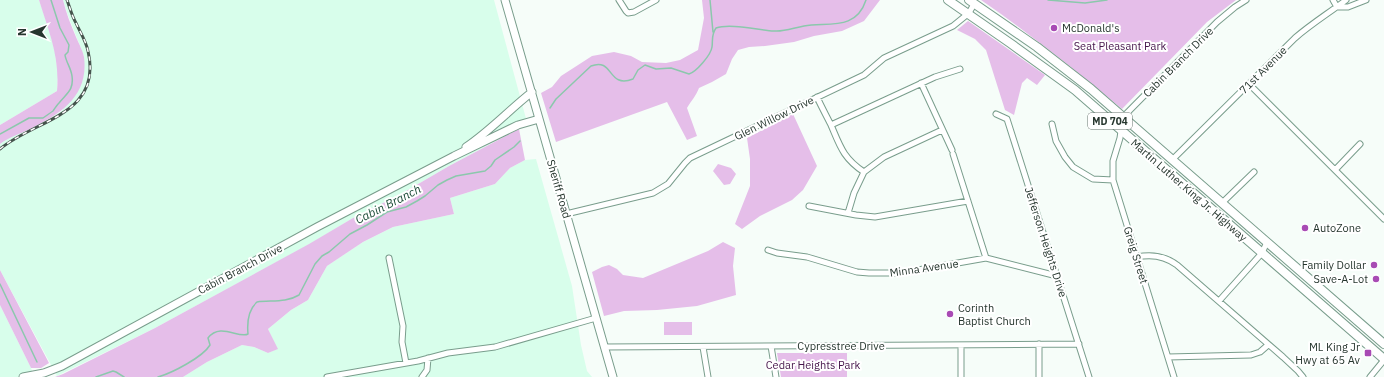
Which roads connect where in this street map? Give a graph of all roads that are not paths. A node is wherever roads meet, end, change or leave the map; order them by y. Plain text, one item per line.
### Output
1 (505, 0) edge
2 (619, 0) edge
3 (656, 0) edge
4 (948, 0) edge
5 (1246, 0) edge
6 (1333, 0) edge
7 (1346, 0) edge
8 (1366, 0) edge
9 (971, 2) edge
10 (1337, 7) junction
11 (969, 13) junction
12 (960, 69) dead end
13 (921, 83) junction
14 (1249, 84) junction
15 (532, 92) junction
16 (817, 97) junction
17 (996, 114) dead end
18 (1123, 117) junction
19 (539, 119) junction
20 (1052, 124) dead end
21 (831, 125) junction
22 (942, 130) junction
23 (1122, 131) junction
24 (1360, 144) dead end
25 (454, 156) junction
26 (1172, 160) junction
27 (1335, 170) junction
28 (864, 172) junction
29 (1254, 172) dead end
30 (1113, 180) junction
31 (968, 201) junction
32 (1222, 203) junction
33 (809, 206) dead end
34 (848, 213) junction
35 (566, 214) junction
36 (1384, 219) edge
37 (1267, 242) junction
38 (768, 250) dead end
39 (1262, 253) junction
40 (1137, 257) junction
41 (389, 258) dead end
42 (986, 258) junction
43 (1057, 276) junction
44 (1219, 301) junction
45 (596, 318) junction
46 (1039, 344) junction
47 (1078, 344) junction
48 (1384, 344) edge
49 (961, 345) junction
50 (1268, 345) junction
51 (771, 346) junction
52 (604, 347) junction
53 (703, 347) junction
54 (1168, 357) junction
55 (428, 358) junction
56 (1384, 360) edge
57 (406, 363) junction
58 (23, 377) edge
59 (327, 377) edge
60 (422, 377) edge
61 (613, 377) edge
62 (708, 377) edge
63 (776, 377) edge
64 (961, 377) edge
65 (1039, 377) edge
66 (1089, 377) edge
67 (1174, 377) edge
68 (1303, 377) edge
69 (1370, 377) edge

1 - 15 street, Sheriff Road
2 - 3 street
4 - 11 main road, Martin Luther King Jr. Highway / MD 704
5 - 18 street, Cabin Branch Drive
6 - 10 street
7 - 10 street
8 - 10 street, 71st Avenue
9 - 11 street, Glen Willow Drive
9 - 18 main road, Martin Luther King Jr. Highway / MD 704
10 - 14 street, 71st Avenue
11 - 16 street, Glen Willow Drive
11 - 23 main road, Martin Luther King Jr. Highway / MD 704
12 - 13 street
13 - 21 street
13 - 22 street
14 - 26 street, 71st Avenue
14 - 27 street
15 - 19 street, Sheriff Road
15 - 25 street, Cabin Branch Drive
16 - 21 street
16 - 35 street, Glen Willow Drive
17 - 43 street, Jefferson Heights Drive
18 - 23 street
18 - 26 main road, Martin Luther King Jr. Highway / MD 704
19 - 25 street, Cabin Branch Drive
19 - 35 street, Sheriff Road
20 - 30 street
21 - 28 street
22 - 28 street
22 - 31 street
23 - 30 street, Greig Street
23 - 39 main road, Martin Luther King Jr. Highway / MD 704
24 - 27 street
25 - 58 street, Cabin Branch Drive
26 - 32 main road, Martin Luther King Jr. Highway / MD 704
27 - 36 street
28 - 34 street
29 - 32 street
30 - 40 street, Greig Street
31 - 34 street
31 - 42 street
32 - 37 main road, Martin Luther King Jr. Highway / MD 704
33 - 34 street
35 - 45 street, Sheriff Road
37 - 39 street
37 - 48 main road, Martin Luther King Jr. Highway / MD 704
38 - 42 street, Minna Avenue
39 - 44 street
39 - 56 main road, Martin Luther King Jr. Highway / MD 704
40 - 44 street
40 - 54 street, Greig Street
41 - 57 street
42 - 43 street, Minna Avenue
43 - 47 street, Jefferson Heights Drive
44 - 50 street
45 - 52 street, Sheriff Road
45 - 55 street
46 - 47 street, Cypresstree Drive
46 - 49 street, Cypresstree Drive
46 - 65 street
47 - 66 street, Jefferson Heights Drive
49 - 51 street, Cypresstree Drive
49 - 64 street
50 - 54 street
50 - 68 street
51 - 53 street, Cypresstree Drive
51 - 63 street
52 - 53 street, Cypresstree Drive
52 - 61 street, Sheriff Road
53 - 62 street
54 - 67 street, Greig Street
55 - 57 street
55 - 60 street
56 - 69 street
57 - 59 street

